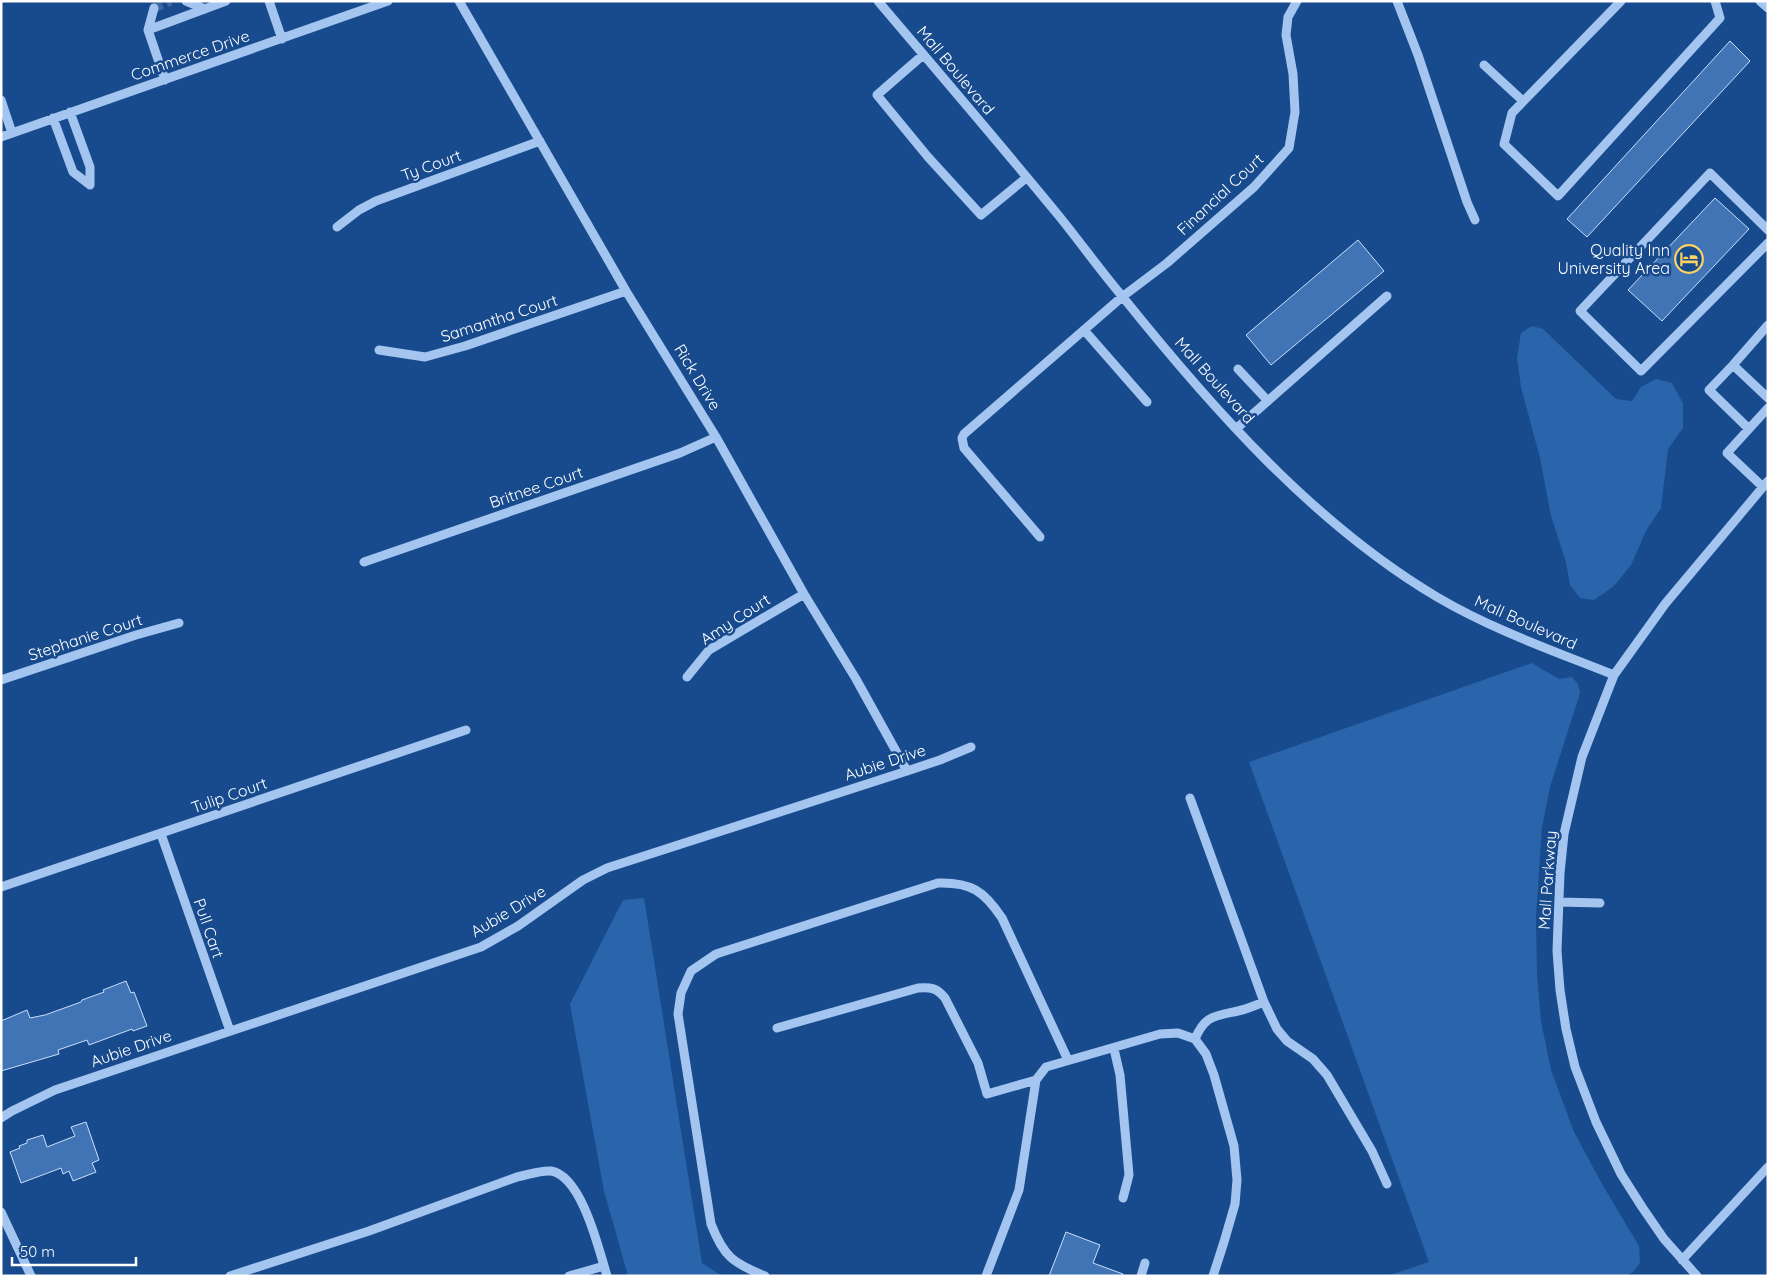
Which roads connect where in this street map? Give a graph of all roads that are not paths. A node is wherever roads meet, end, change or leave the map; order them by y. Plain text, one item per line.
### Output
1 (186, 1) edge
2 (226, 1) edge
3 (269, 1) edge
4 (388, 1) edge
5 (459, 1) edge
6 (878, 1) edge
7 (1298, 1) edge
8 (1397, 1) edge
9 (1621, 1) edge
10 (1715, 1) edge
11 (1760, 1) edge
12 (154, 8) dead end
13 (1768, 8) edge
14 (205, 9) junction
15 (148, 30) junction
16 (282, 39) junction
17 (923, 55) junction
18 (1484, 65) dead end
19 (165, 80) junction
20 (1, 100) edge
21 (1523, 101) junction
22 (70, 112) junction
23 (53, 118) junction
24 (12, 133) junction
25 (1, 137) edge
26 (540, 141) junction
27 (1026, 178) junction
28 (1475, 220) dead end
29 (337, 227) dead end
30 (1768, 230) edge
31 (1768, 243) edge
32 (626, 290) junction
33 (1387, 296) dead end
34 (1122, 297) junction
35 (1768, 325) edge
36 (1084, 330) junction
37 (378, 350) dead end
38 (1733, 365) junction
39 (1238, 369) dead end
40 (1768, 398) edge
41 (1268, 401) junction
42 (1147, 402) dead end
43 (1768, 408) edge
44 (1237, 428) junction
45 (1748, 429) junction
46 (716, 437) junction
47 (1765, 484) edge
48 (1040, 537) dead end
49 (364, 562) dead end
50 (804, 594) junction
51 (179, 623) dead end
52 (1614, 674) junction
53 (687, 676) dead end
54 (1, 680) edge
55 (466, 730) dead end
56 (972, 747) dead end
57 (907, 771) junction
58 (1190, 798) dead end
59 (161, 834) junction
60 (1, 887) edge
61 (1559, 902) junction
62 (1600, 903) dead end
63 (1264, 1002) junction
64 (777, 1028) dead end
65 (230, 1031) junction
66 (1195, 1039) junction
67 (1114, 1048) junction
68 (1068, 1060) junction
69 (1036, 1080) junction
70 (1, 1118) edge
71 (1768, 1167) edge
72 (1387, 1184) dead end
73 (1123, 1198) dead end
74 (1, 1212) edge
75 (1682, 1260) junction
76 (1145, 1263) dead end
77 (604, 1266) junction
78 (31, 1276) edge
79 (230, 1276) edge
80 (569, 1276) edge
81 (607, 1276) edge
82 (765, 1276) edge
83 (986, 1276) edge
84 (1141, 1276) edge
85 (1213, 1276) edge
86 (1697, 1276) edge

1 - 14 street
2 - 14 street
3 - 16 street
4 - 16 street, Commerce Drive
5 - 26 street, Rick Drive
6 - 17 street, Mall Boulevard
7 - 34 street, Financial Court
8 - 28 street
9 - 21 street
10 - 21 street
11 - 13 street
12 - 15 street
14 - 15 street
15 - 19 street
16 - 19 street, Commerce Drive
17 - 27 street, Mall Boulevard
17 - 27 street
18 - 21 street
19 - 22 street, Commerce Drive
20 - 24 street
22 - 23 street, Commerce Drive
22 - 23 street
23 - 24 street, Commerce Drive
24 - 25 street, Commerce Drive
26 - 29 street, Ty Court
26 - 32 street, Rick Drive
27 - 34 street, Mall Boulevard
30 - 31 street
32 - 37 street, Samantha Court
32 - 46 street, Rick Drive
33 - 41 street
34 - 36 street, Financial Court
34 - 44 street, Mall Boulevard
35 - 38 street
36 - 42 street
36 - 48 street, Financial Court
38 - 40 street
38 - 45 street
39 - 41 street
41 - 44 street
43 - 45 street
44 - 52 street, Mall Boulevard
45 - 47 street
46 - 49 street, Britnee Court
46 - 50 street, Rick Drive
47 - 52 street, Mall Parkway
50 - 53 street, Amy Court
50 - 57 street, Rick Drive
51 - 54 street, Stephanie Court
52 - 61 street, Mall Parkway
55 - 59 street, Tulip Court
56 - 57 street, Aubie Drive
57 - 65 street, Aubie Drive
58 - 63 street
59 - 60 street, Tulip Court
59 - 65 street, Pull Cart
61 - 62 street
61 - 75 street, Mall Parkway
63 - 66 street
63 - 72 street
64 - 69 street
65 - 70 street, Aubie Drive
66 - 67 street
66 - 85 street
67 - 68 street
67 - 73 street
68 - 69 street
68 - 82 street
69 - 83 street
71 - 75 street
74 - 78 street
75 - 86 street, Mall Parkway
76 - 84 street
77 - 79 street
77 - 80 street
77 - 81 street

